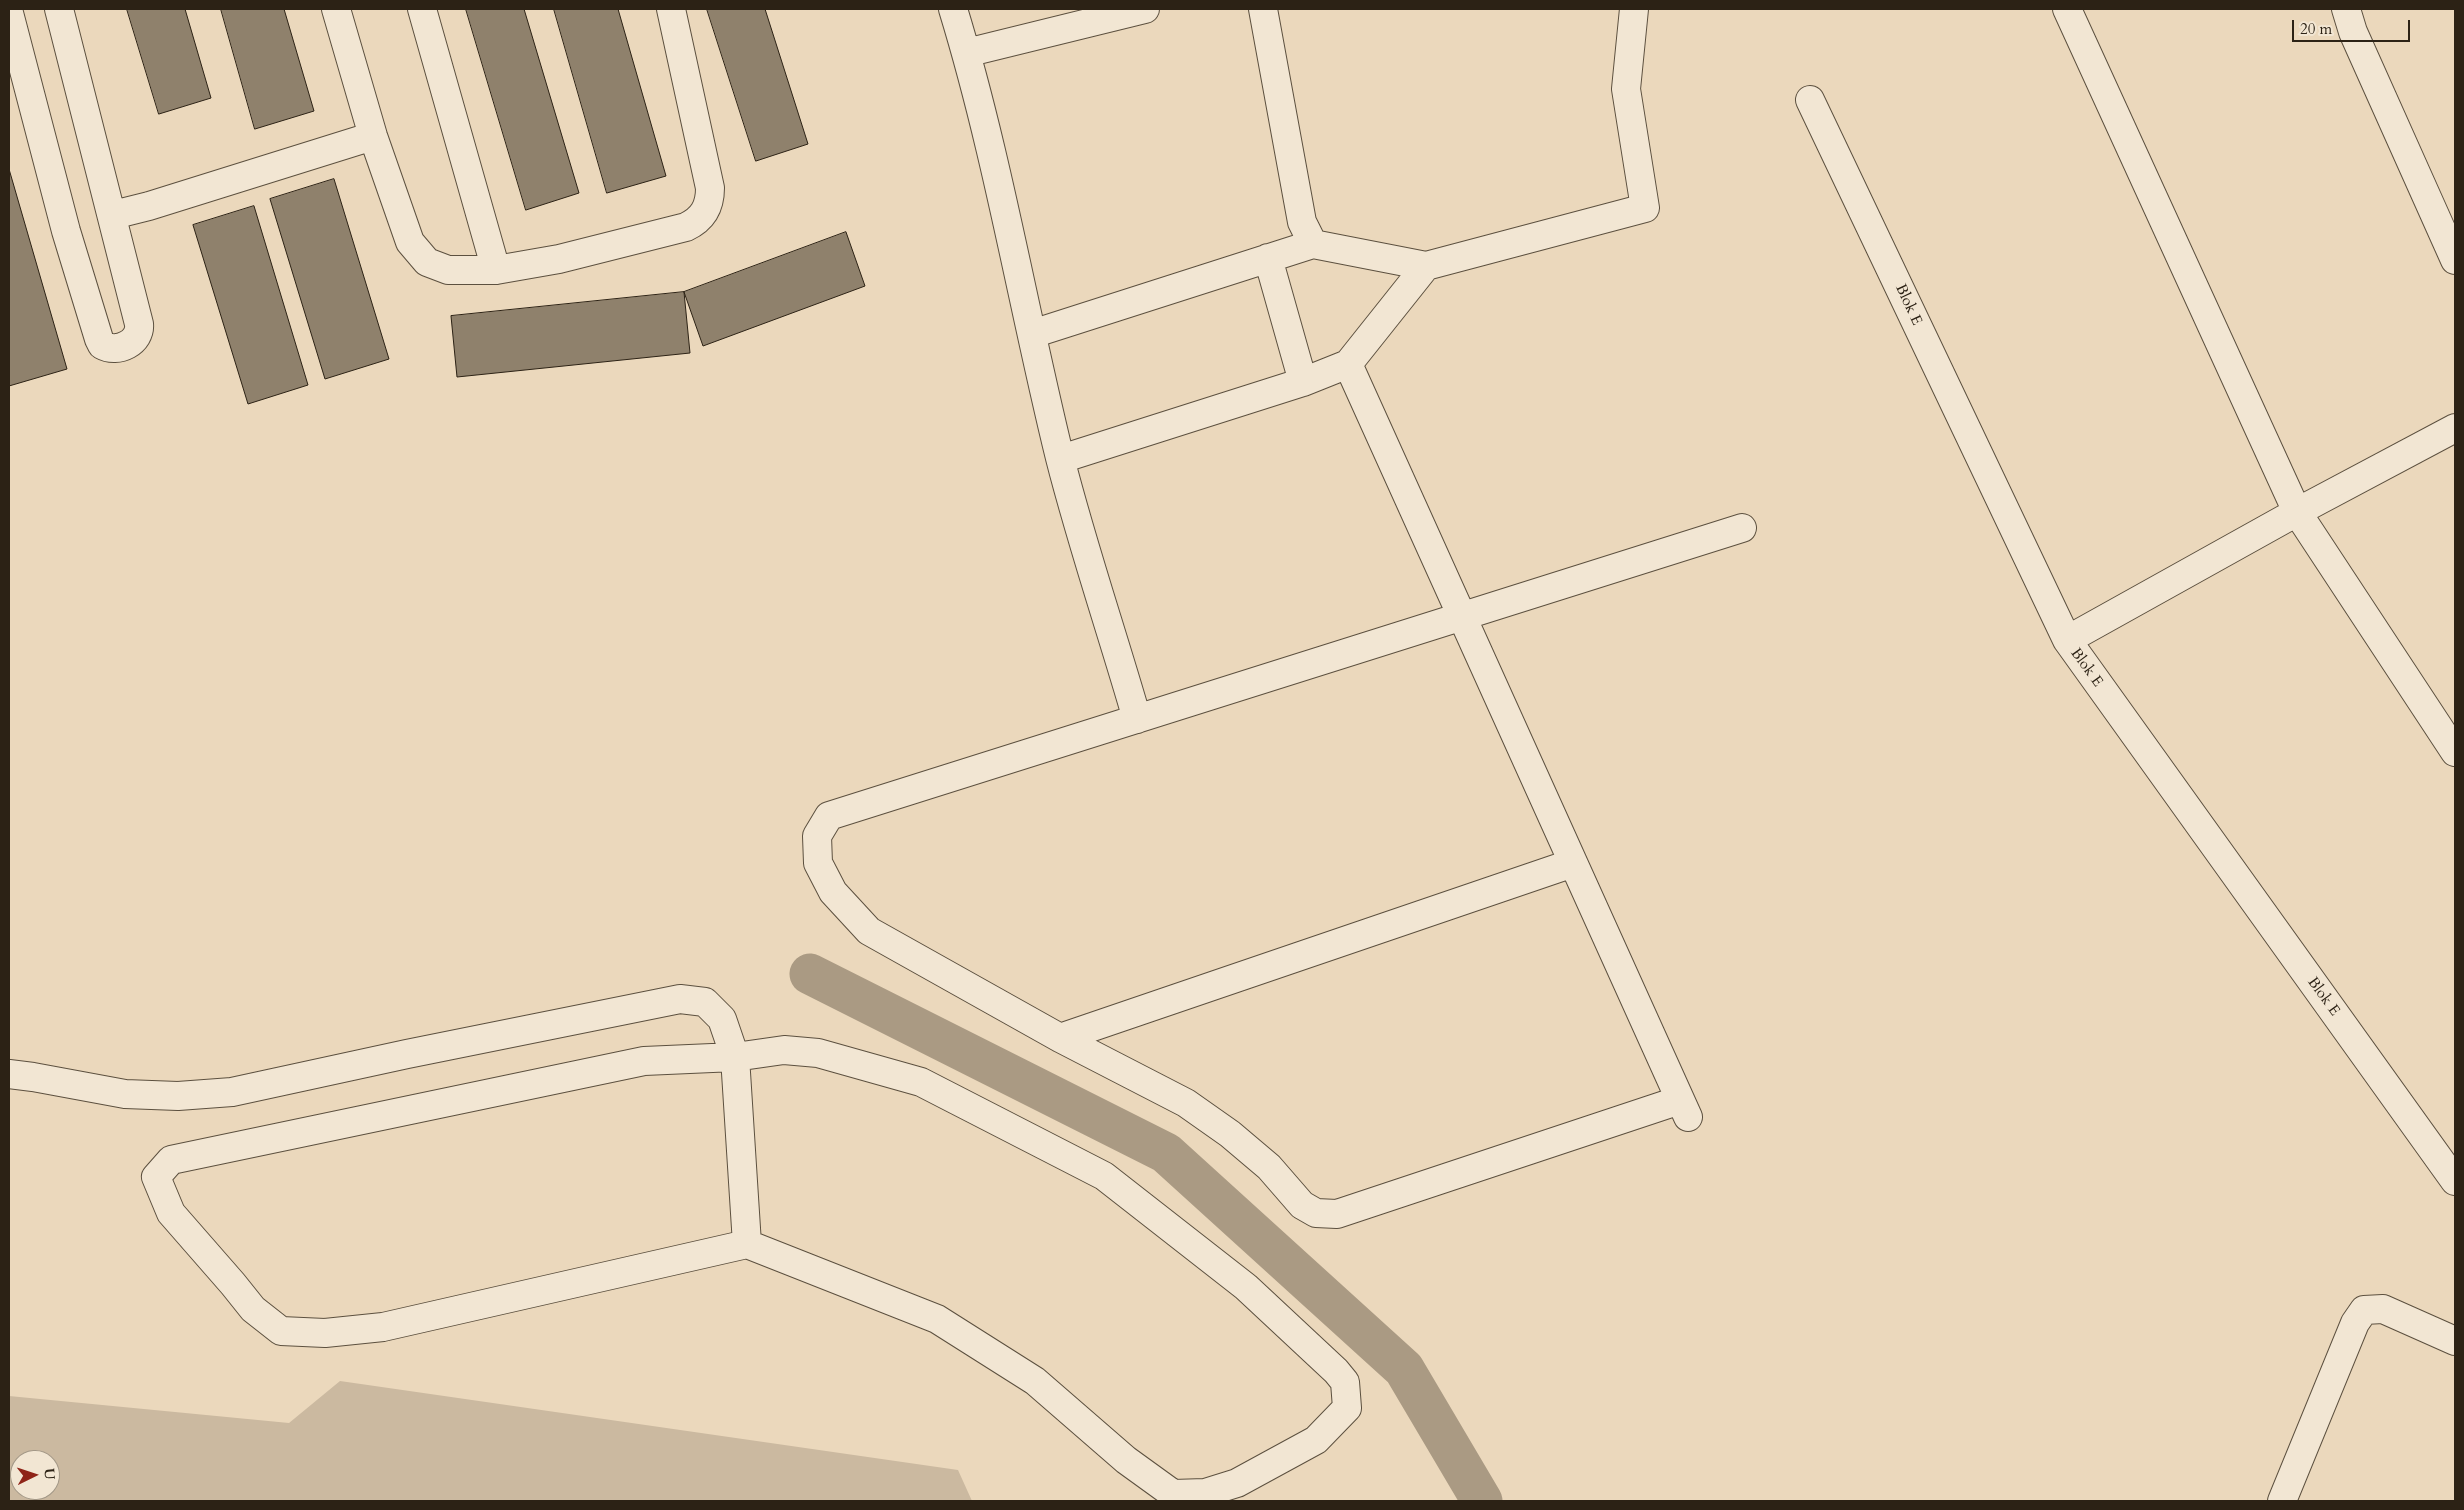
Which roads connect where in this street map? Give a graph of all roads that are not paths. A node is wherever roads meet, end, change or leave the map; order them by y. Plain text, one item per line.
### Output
1 (59, 9) edge
2 (336, 9) edge
3 (422, 9) edge
4 (671, 9) edge
5 (953, 9) edge
6 (1145, 9) edge
7 (1263, 9) edge
8 (1634, 9) edge
9 (2067, 9) edge
10 (2346, 9) edge
11 (9, 13) edge
12 (966, 53) junction
13 (1810, 100) dead end
14 (373, 136) junction
15 (114, 215) junction
16 (1312, 244) junction
17 (1268, 258) junction
18 (2455, 260) edge
19 (1426, 266) junction
20 (496, 270) junction
21 (1032, 334) junction
22 (1348, 364) junction
23 (1303, 382) junction
24 (2455, 428) edge
25 (1061, 459) junction
26 (2297, 512) junction
27 (1742, 528) dead end
28 (1462, 617) junction
29 (2066, 640) junction
30 (1137, 719) junction
31 (2455, 752) edge
32 (1574, 863) junction
33 (1060, 1038) junction
34 (735, 1057) junction
35 (9, 1074) edge
36 (2455, 1181) edge
37 (747, 1244) junction
38 (2455, 1341) edge
39 (2282, 1501) edge

1 - 15 street
2 - 14 street
3 - 20 street
4 - 20 street
5 - 12 street
6 - 12 street
7 - 16 street
8 - 19 street
9 - 26 street
10 - 18 street
11 - 15 street
12 - 21 street
13 - 29 street, Blok E
14 - 15 street
14 - 20 street
16 - 17 street
16 - 19 street
17 - 21 street
17 - 23 street
19 - 22 street
21 - 25 street
22 - 23 street
22 - 28 street
23 - 25 street
24 - 26 street
25 - 30 street
26 - 29 street
26 - 31 street
27 - 28 street
28 - 30 street
28 - 32 street
29 - 36 street, Blok E
30 - 33 street
32 - 33 street
32 - 33 street
34 - 35 street
34 - 37 street
34 - 37 street
34 - 37 street
38 - 39 street

